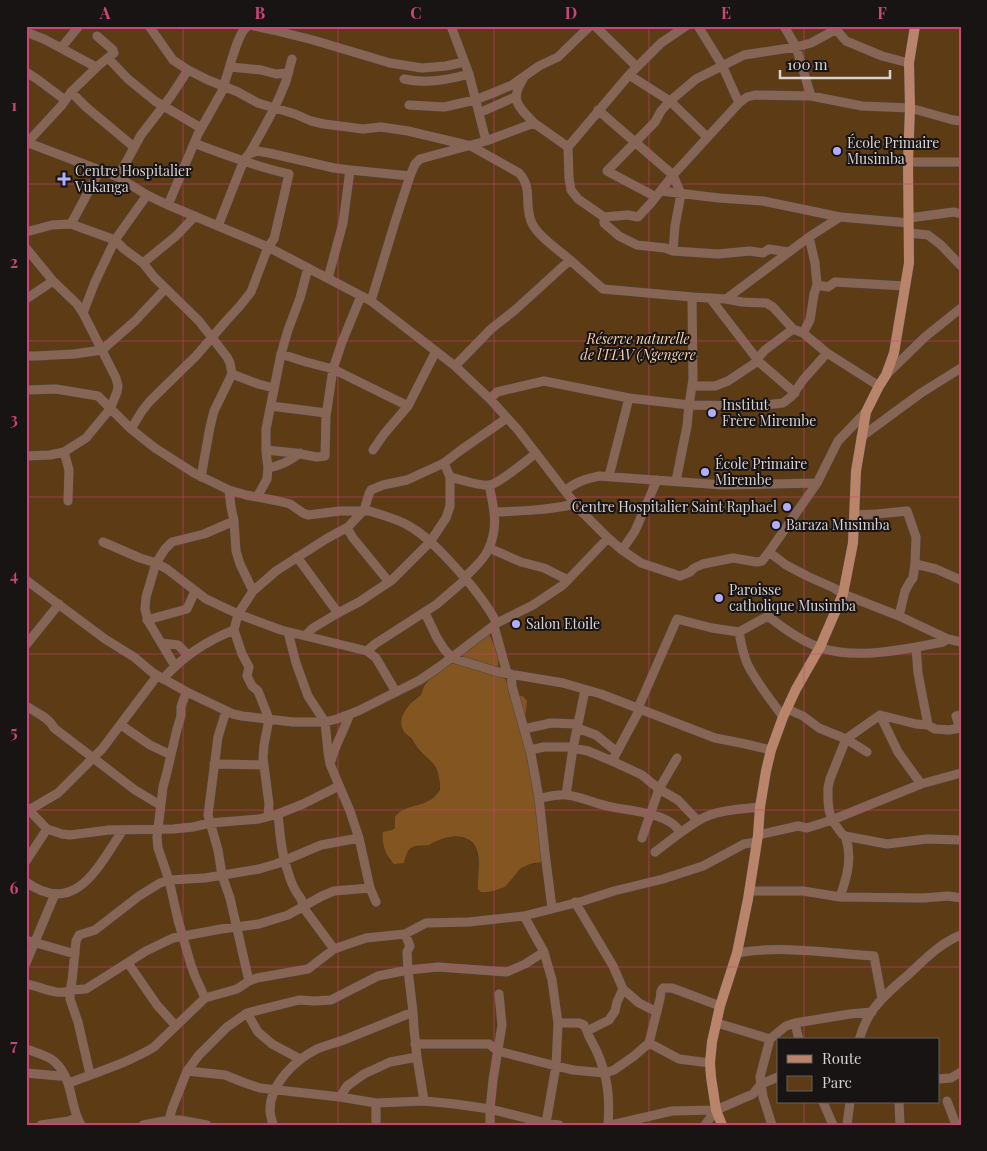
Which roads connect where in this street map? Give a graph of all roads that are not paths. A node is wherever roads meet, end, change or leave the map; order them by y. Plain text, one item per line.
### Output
1 (78, 26) edge
2 (149, 26) edge
3 (248, 26) edge
4 (254, 26) edge
5 (451, 26) edge
6 (590, 26) edge
7 (595, 26) edge
8 (686, 26) edge
9 (698, 26) edge
10 (784, 26) edge
11 (915, 26) edge
12 (274, 28) edge
13 (834, 28) edge
14 (26, 32) edge
15 (98, 36) dead end
16 (796, 47) junction
17 (62, 48) junction
18 (108, 58) junction
19 (292, 59) dead end
20 (464, 62) junction
21 (910, 64) junction
22 (722, 65) junction
23 (230, 66) junction
24 (96, 67) junction
25 (637, 67) junction
26 (188, 70) junction
27 (26, 72) edge
28 (288, 73) junction
29 (469, 74) junction
30 (629, 75) junction
31 (525, 76) junction
32 (404, 79) dead end
33 (225, 86) junction
34 (71, 92) junction
35 (811, 96) junction
36 (515, 97) junction
37 (65, 100) junction
38 (475, 100) junction
39 (670, 101) junction
40 (739, 103) junction
41 (409, 106) dead end
42 (163, 107) junction
43 (274, 108) junction
44 (910, 108) junction
45 (598, 110) junction
46 (478, 112) junction
47 (961, 121) edge
48 (534, 123) junction
49 (201, 128) junction
50 (707, 137) junction
51 (486, 141) junction
52 (636, 142) junction
53 (27, 143) edge
54 (194, 143) junction
55 (471, 146) junction
56 (134, 147) junction
57 (568, 147) junction
58 (247, 157) junction
59 (908, 162) junction
60 (961, 162) edge
61 (100, 170) junction
62 (350, 170) junction
63 (673, 174) junction
64 (410, 176) junction
65 (118, 178) junction
66 (659, 194) junction
67 (681, 194) junction
68 (147, 195) junction
69 (168, 205) junction
70 (961, 214) edge
71 (195, 216) junction
72 (604, 217) junction
73 (840, 217) junction
74 (71, 224) junction
75 (909, 225) junction
76 (218, 226) junction
77 (26, 232) edge
78 (809, 237) junction
79 (115, 240) junction
80 (268, 247) junction
81 (26, 248) edge
82 (673, 251) junction
83 (788, 252) junction
84 (570, 260) junction
85 (143, 263) junction
86 (961, 266) edge
87 (308, 268) junction
88 (328, 278) junction
89 (53, 281) junction
90 (817, 286) junction
91 (905, 286) junction
92 (165, 288) junction
93 (361, 296) junction
94 (692, 297) junction
95 (710, 298) junction
96 (26, 299) edge
97 (726, 299) junction
98 (371, 302) junction
99 (961, 308) edge
100 (83, 313) junction
101 (793, 328) junction
102 (803, 333) junction
103 (212, 337) junction
104 (102, 350) junction
105 (436, 351) junction
106 (827, 353) junction
107 (281, 354) junction
108 (26, 356) edge
109 (757, 360) junction
110 (455, 366) junction
111 (961, 368) edge
112 (333, 369) junction
113 (232, 374) junction
114 (886, 375) junction
115 (692, 386) junction
116 (879, 386) junction
117 (274, 388) junction
118 (26, 390) edge
119 (795, 393) junction
120 (629, 398) junction
121 (490, 399) junction
122 (689, 405) junction
123 (271, 406) junction
124 (408, 406) junction
125 (110, 409) junction
126 (866, 412) junction
127 (326, 413) junction
128 (507, 418) junction
129 (130, 429) junction
130 (861, 437) junction
131 (266, 450) junction
132 (373, 450) dead end
133 (64, 452) junction
134 (536, 453) junction
135 (300, 454) junction
136 (26, 456) edge
137 (444, 463) junction
138 (268, 468) junction
139 (609, 476) junction
140 (201, 477) junction
141 (450, 477) junction
142 (656, 480) junction
143 (676, 481) junction
144 (817, 483) junction
145 (490, 485) junction
146 (230, 490) junction
147 (565, 491) junction
148 (257, 497) junction
149 (68, 501) dead end
150 (575, 504) junction
151 (364, 510) junction
152 (495, 512) junction
153 (854, 514) junction
154 (234, 521) junction
155 (347, 528) junction
156 (608, 538) junction
157 (103, 542) dead end
158 (430, 542) junction
159 (489, 548) junction
160 (622, 550) junction
161 (768, 552) junction
162 (297, 557) junction
163 (156, 563) junction
164 (915, 564) junction
165 (959, 576) edge
166 (466, 578) junction
167 (26, 580) edge
168 (568, 580) junction
169 (389, 582) junction
170 (195, 591) junction
171 (253, 591) junction
172 (843, 594) junction
173 (59, 604) junction
174 (338, 613) junction
175 (425, 613) junction
176 (238, 614) junction
177 (899, 616) junction
178 (148, 620) junction
179 (495, 624) junction
180 (234, 630) junction
181 (288, 632) junction
182 (740, 632) junction
183 (305, 636) junction
184 (948, 639) junction
185 (961, 642) edge
186 (161, 643) junction
187 (26, 646) edge
188 (820, 647) junction
189 (916, 647) junction
190 (367, 651) junction
191 (188, 655) junction
192 (452, 658) junction
193 (175, 666) junction
194 (509, 674) junction
195 (160, 677) junction
196 (585, 690) junction
197 (187, 692) junction
198 (396, 692) junction
199 (26, 706) edge
200 (639, 709) junction
201 (226, 711) junction
202 (785, 713) junction
203 (350, 714) junction
204 (880, 715) junction
205 (961, 715) edge
206 (269, 719) junction
207 (324, 722) junction
208 (121, 725) junction
209 (928, 725) junction
210 (577, 726) junction
211 (961, 728) edge
212 (524, 729) junction
213 (846, 739) junction
214 (573, 748) junction
215 (530, 750) junction
216 (771, 750) junction
217 (617, 752) junction
218 (868, 752) dead end
219 (171, 755) junction
220 (93, 758) junction
221 (677, 758) dead end
222 (612, 761) junction
223 (214, 764) junction
224 (330, 764) junction
225 (264, 765) junction
226 (961, 773) edge
227 (921, 784) junction
228 (339, 786) junction
229 (659, 789) junction
230 (566, 795) junction
231 (539, 798) junction
232 (160, 805) junction
233 (760, 808) junction
234 (28, 809) edge
235 (278, 814) junction
236 (651, 814) junction
237 (268, 816) junction
238 (832, 820) junction
239 (698, 821) junction
240 (210, 824) junction
241 (47, 829) junction
242 (123, 830) junction
243 (158, 830) junction
244 (680, 833) junction
245 (845, 836) junction
246 (359, 838) junction
247 (642, 838) dead end
248 (758, 838) junction
249 (961, 840) edge
250 (656, 852) dead end
251 (26, 861) edge
252 (284, 861) junction
253 (222, 875) junction
254 (169, 880) junction
255 (26, 882) edge
256 (370, 888) junction
257 (749, 891) junction
258 (55, 894) junction
259 (840, 898) junction
260 (961, 898) edge
261 (376, 902) dead end
262 (575, 902) junction
263 (303, 907) junction
264 (552, 908) junction
265 (524, 916) junction
266 (236, 927) junction
267 (405, 934) junction
268 (184, 936) junction
269 (960, 936) edge
270 (30, 941) edge
271 (334, 950) junction
272 (544, 952) junction
273 (75, 954) junction
274 (737, 954) junction
275 (26, 963) edge
276 (128, 963) junction
277 (408, 970) junction
278 (249, 981) junction
279 (26, 984) edge
280 (623, 989) junction
281 (70, 990) junction
282 (499, 994) dead end
283 (205, 998) junction
284 (882, 999) junction
285 (720, 1006) junction
286 (413, 1012) junction
287 (658, 1012) junction
288 (872, 1012) junction
289 (247, 1013) junction
290 (558, 1023) junction
291 (717, 1023) junction
292 (795, 1023) junction
293 (176, 1025) junction
294 (587, 1031) junction
295 (798, 1038) edge
296 (859, 1038) edge
297 (770, 1039) junction
298 (649, 1043) junction
299 (415, 1044) junction
300 (26, 1049) edge
301 (498, 1051) junction
302 (417, 1057) junction
303 (300, 1059) junction
304 (710, 1063) junction
305 (556, 1066) junction
306 (187, 1071) junction
307 (961, 1072) edge
308 (26, 1073) edge
309 (605, 1073) junction
310 (90, 1074) junction
311 (777, 1077) edge
312 (940, 1078) edge
313 (67, 1079) junction
314 (761, 1084) junction
315 (275, 1090) junction
316 (340, 1097) junction
317 (947, 1100) dead end
318 (424, 1101) junction
319 (376, 1103) junction
320 (824, 1104) edge
321 (850, 1104) edge
322 (899, 1104) edge
323 (490, 1109) junction
324 (716, 1110) junction
325 (169, 1120) junction
326 (79, 1121) edge
327 (546, 1123) junction
328 (830, 1124) edge
329 (41, 1125) edge
330 (143, 1125) edge
331 (207, 1125) edge
332 (273, 1125) edge
333 (376, 1125) edge
334 (490, 1125) edge
335 (559, 1125) edge
336 (610, 1125) edge
337 (705, 1125) edge
338 (722, 1125) edge
339 (772, 1125) edge
340 (847, 1125) edge
341 (900, 1125) edge
342 (956, 1125) edge

1 - 17 street
2 - 26 street
3 - 23 street
4 - 12 street
5 - 20 street
6 - 31 street
7 - 25 street
8 - 25 street
9 - 22 street
10 - 16 street
11 - 21 street
12 - 20 street
13 - 16 street
13 - 21 street
14 - 17 street
15 - 18 street
16 - 22 street
16 - 35 street
17 - 24 street
18 - 24 street
18 - 42 street
19 - 28 street
20 - 29 street
21 - 44 street
22 - 39 street
22 - 40 street
23 - 28 street
23 - 33 street
24 - 34 street
25 - 30 street
26 - 33 street
26 - 42 street
27 - 37 street
28 - 43 street
29 - 32 street
29 - 38 street
30 - 39 street
30 - 45 street
31 - 36 street
31 - 38 street
33 - 43 street
33 - 49 street
34 - 37 street
34 - 56 street
35 - 40 street
35 - 44 street
36 - 46 street
36 - 48 street
37 - 53 street
38 - 41 street
38 - 46 street
39 - 50 street
39 - 52 street
40 - 50 street
42 - 49 street
42 - 56 street
43 - 55 street
43 - 58 street
44 - 47 street
44 - 59 street
45 - 52 street
45 - 57 street
46 - 51 street
48 - 51 street
48 - 57 street
49 - 54 street
50 - 63 street
51 - 55 street
52 - 63 street
52 - 66 street
53 - 61 street
54 - 58 street
54 - 69 street
55 - 64 street
55 - 84 street
56 - 65 street
57 - 72 street
58 - 62 street
58 - 76 street
58 - 80 street
59 - 60 street
59 - 75 street
61 - 65 street
61 - 74 street
62 - 64 street
62 - 88 street
63 - 66 street
63 - 67 street
64 - 98 street
65 - 68 street
66 - 67 street
66 - 72 street
67 - 73 street
67 - 82 street
68 - 69 street
68 - 79 street
69 - 71 street
70 - 75 street
71 - 76 street
71 - 85 street
72 - 82 street
73 - 75 street
73 - 78 street
74 - 77 street
74 - 79 street
75 - 86 street
75 - 91 street
76 - 80 street
78 - 83 street
78 - 90 street
79 - 85 street
79 - 100 street
80 - 87 street
80 - 103 street
81 - 89 street
82 - 83 street
83 - 97 street
84 - 94 street
84 - 110 street
85 - 92 street
87 - 88 street
87 - 107 street
88 - 93 street
89 - 96 street
89 - 100 street
90 - 91 street
90 - 102 street
91 - 114 street
92 - 103 street
92 - 104 street
93 - 98 street
93 - 112 street
94 - 95 street
94 - 115 street
95 - 97 street
95 - 109 street
97 - 101 street
98 - 105 street
99 - 114 street
100 - 104 street
101 - 102 street
101 - 109 street
102 - 106 street
103 - 113 street
103 - 129 street
104 - 108 street
104 - 125 street
105 - 110 street
105 - 124 street
106 - 116 street
106 - 119 street
107 - 112 street
107 - 117 street
109 - 115 street
109 - 119 street
110 - 121 street
111 - 130 street
112 - 124 street
112 - 127 street
113 - 117 street
113 - 140 street
114 - 116 street
115 - 122 street
116 - 126 street
117 - 123 street
118 - 125 street
119 - 122 street
120 - 121 street
120 - 122 street
120 - 139 street
121 - 128 street
122 - 143 street
123 - 127 street
123 - 131 street
124 - 132 street
125 - 129 street
125 - 133 street
126 - 130 street
126 - 144 street
127 - 135 street
128 - 134 street
128 - 137 street
129 - 140 street
130 - 153 street
131 - 135 street
131 - 138 street
133 - 136 street
133 - 149 street
134 - 145 street
134 - 147 street
135 - 138 street
137 - 141 street
137 - 151 street
138 - 148 street
139 - 142 street
139 - 147 street
140 - 146 street
141 - 145 street
141 - 158 street
142 - 143 street
142 - 160 street
143 - 144 street
144 - 161 street
145 - 152 street
146 - 148 street
146 - 154 street
147 - 150 street
148 - 151 street
150 - 152 street
150 - 156 street
151 - 155 street
151 - 158 street
152 - 159 street
153 - 164 street
153 - 172 street
154 - 163 street
154 - 171 street
155 - 162 street
155 - 169 street
156 - 160 street
156 - 168 street
157 - 163 street
158 - 166 street
158 - 169 street
159 - 166 street
159 - 168 street
160 - 161 street
161 - 172 street
162 - 171 street
162 - 174 street
163 - 170 street
163 - 178 street
164 - 165 street
164 - 177 street
166 - 175 street
166 - 179 street
167 - 173 street
168 - 179 street
169 - 174 street
170 - 176 street
170 - 178 street
171 - 176 street
172 - 177 street
172 - 188 street
173 - 187 street
173 - 195 street
174 - 183 street
175 - 190 street
175 - 192 street
176 - 180 street
176 - 181 street
177 - 184 street
178 - 186 street
179 - 192 street
179 - 194 street
180 - 191 street
180 - 206 street
181 - 183 street
181 - 207 street
182 - 188 street
182 - 200 street
182 - 202 street
183 - 190 street
184 - 185 street
184 - 189 street
186 - 191 street
186 - 193 street
188 - 189 street
188 - 202 street
189 - 209 street
190 - 198 street
191 - 193 street
192 - 194 street
192 - 198 street
193 - 195 street
194 - 196 street
194 - 212 street
195 - 197 street
195 - 208 street
196 - 200 street
196 - 210 street
197 - 201 street
197 - 219 street
198 - 203 street
199 - 220 street
200 - 216 street
200 - 217 street
201 - 206 street
201 - 223 street
202 - 213 street
202 - 216 street
203 - 207 street
203 - 224 street
204 - 209 street
204 - 213 street
204 - 227 street
205 - 211 street
206 - 207 street
206 - 225 street
207 - 224 street
208 - 219 street
208 - 220 street
209 - 211 street
210 - 212 street
210 - 214 street
210 - 217 street
212 - 215 street
213 - 218 street
213 - 238 street
214 - 215 street
214 - 222 street
214 - 230 street
215 - 231 street
216 - 233 street
217 - 222 street
219 - 232 street
220 - 232 street
220 - 234 street
221 - 229 street
222 - 229 street
223 - 225 street
223 - 240 street
224 - 228 street
225 - 237 street
226 - 227 street
227 - 238 street
228 - 235 street
228 - 246 street
229 - 236 street
229 - 239 street
230 - 231 street
230 - 236 street
231 - 264 street
232 - 243 street
233 - 239 street
233 - 248 street
234 - 241 street
235 - 237 street
235 - 252 street
236 - 244 street
236 - 247 street
237 - 240 street
238 - 245 street
238 - 248 street
239 - 244 street
240 - 243 street
240 - 253 street
241 - 242 street
241 - 251 street
242 - 243 street
242 - 258 street
243 - 254 street
244 - 250 street
245 - 249 street
245 - 259 street
246 - 252 street
246 - 256 street
248 - 257 street
248 - 262 street
252 - 253 street
252 - 263 street
253 - 254 street
253 - 266 street
254 - 268 street
254 - 273 street
255 - 258 street
256 - 261 street
256 - 263 street
257 - 259 street
257 - 274 street
258 - 270 street
259 - 260 street
262 - 264 street
262 - 280 street
263 - 266 street
263 - 271 street
264 - 265 street
265 - 267 street
265 - 272 street
266 - 268 street
266 - 278 street
267 - 271 street
267 - 277 street
268 - 276 street
268 - 283 street
269 - 284 street
270 - 273 street
270 - 275 street
271 - 278 street
272 - 277 street
272 - 290 street
273 - 281 street
274 - 284 street
274 - 285 street
276 - 281 street
276 - 293 street
277 - 286 street
277 - 289 street
278 - 283 street
279 - 281 street
280 - 287 street
280 - 294 street
281 - 310 street
282 - 301 street
283 - 293 street
284 - 288 street
285 - 287 street
285 - 291 street
286 - 299 street
286 - 303 street
287 - 298 street
288 - 292 street
288 - 296 street
289 - 303 street
289 - 306 street
290 - 294 street
290 - 305 street
291 - 297 street
291 - 304 street
292 - 295 street
292 - 297 street
293 - 310 street
294 - 309 street
297 - 314 street
298 - 304 street
298 - 309 street
299 - 301 street
299 - 302 street
300 - 313 street
301 - 305 street
301 - 323 street
302 - 316 street
302 - 318 street
303 - 315 street
304 - 324 street
305 - 309 street
305 - 327 street
306 - 315 street
306 - 325 street
307 - 312 street
308 - 313 street
309 - 336 street
310 - 313 street
311 - 314 street
313 - 326 street
314 - 324 street
314 - 339 street
315 - 316 street
315 - 332 street
316 - 319 street
317 - 342 street
318 - 319 street
318 - 323 street
319 - 333 street
320 - 328 street
321 - 340 street
322 - 341 street
323 - 327 street
323 - 334 street
324 - 336 street
324 - 337 street
324 - 338 street
325 - 330 street
325 - 331 street
326 - 329 street
327 - 335 street

